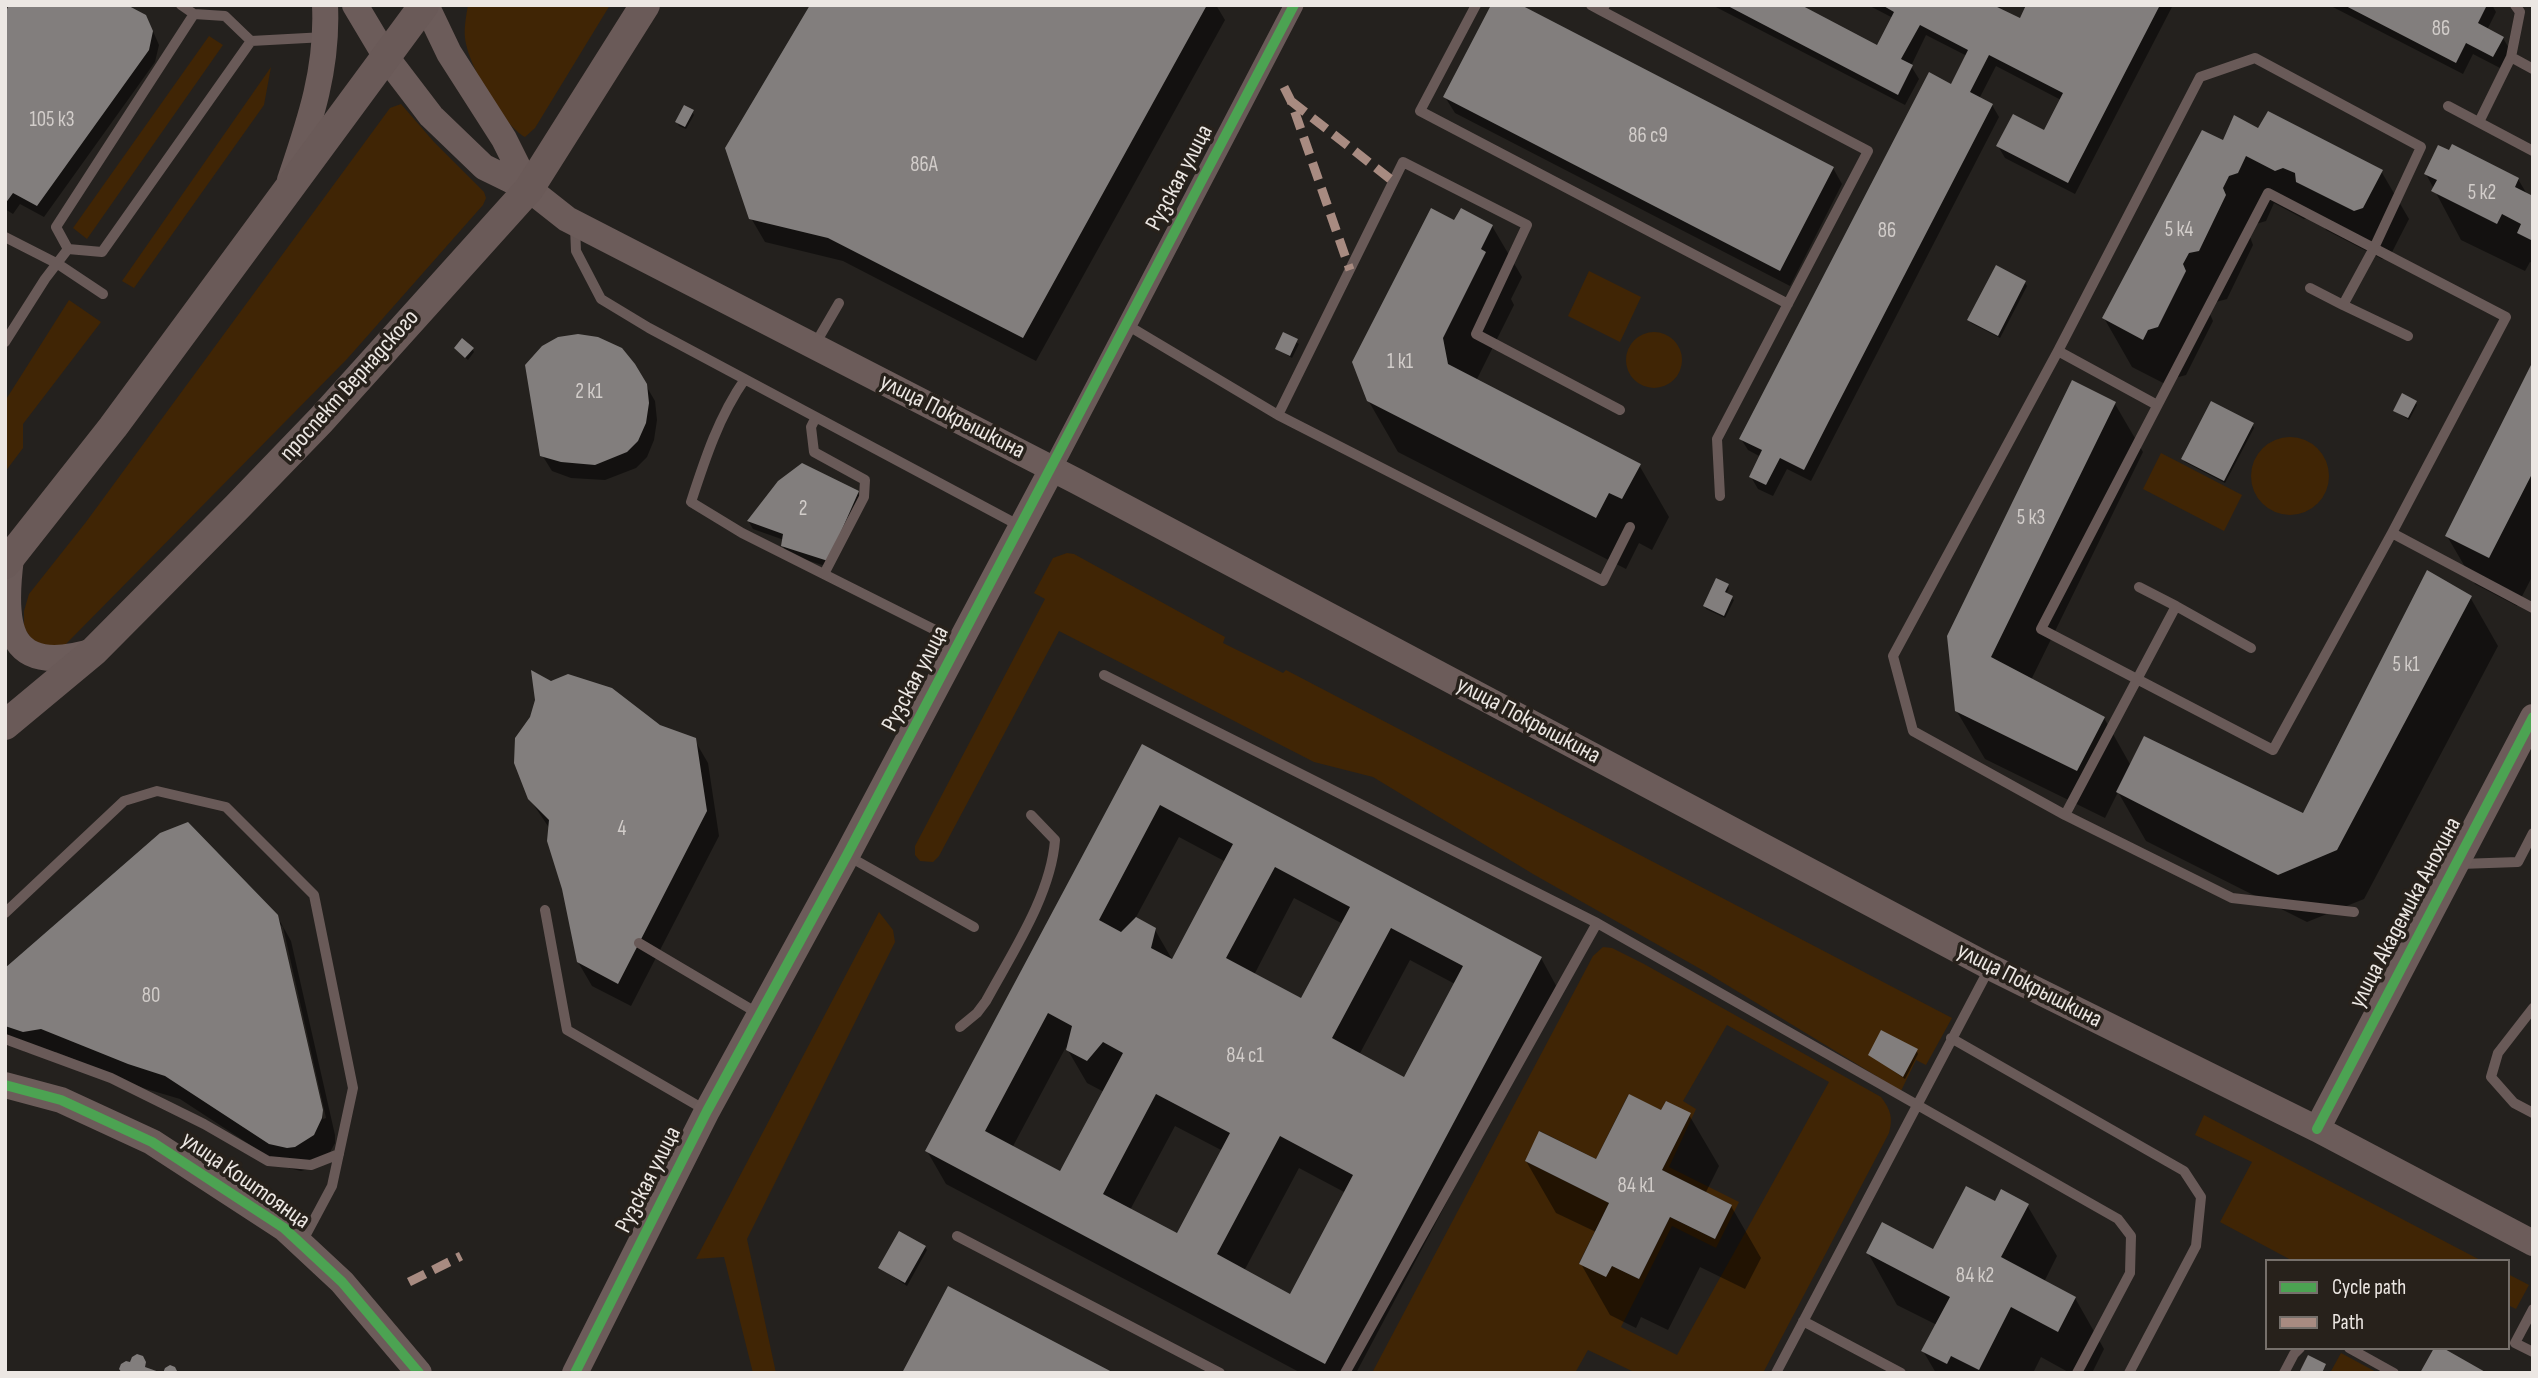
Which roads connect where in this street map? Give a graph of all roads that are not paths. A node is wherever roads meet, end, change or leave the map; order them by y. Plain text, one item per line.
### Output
1 (181, 5) edge
2 (325, 5) edge
3 (355, 5) edge
4 (425, 5) edge
5 (645, 5) edge
6 (1294, 5) edge
7 (1476, 5) edge
8 (1591, 5) edge
9 (2515, 5) edge
10 (1603, 8) edge
11 (194, 14) junction
12 (325, 37) junction
13 (251, 41) junction
14 (386, 57) junction
15 (2511, 57) junction
16 (2533, 69) edge
17 (2448, 106) dead end
18 (2479, 122) junction
19 (2533, 150) edge
20 (528, 189) junction
21 (283, 199) junction
22 (574, 223) junction
23 (5, 237) edge
24 (2374, 248) junction
25 (68, 249) junction
26 (58, 264) junction
27 (2310, 288) dead end
28 (103, 294) dead end
29 (839, 303) dead end
30 (1788, 304) junction
31 (2343, 305) junction
32 (1127, 325) junction
33 (2408, 336) dead end
34 (5, 342) edge
35 (813, 346) junction
36 (2058, 351) junction
37 (745, 379) junction
38 (2157, 405) junction
39 (1620, 410) dead end
40 (1278, 415) junction
41 (816, 417) junction
42 (1052, 469) junction
43 (1720, 496) dead end
44 (1021, 527) junction
45 (1629, 527) dead end
46 (2392, 533) junction
47 (8, 561) edge
48 (824, 574) junction
49 (2139, 587) dead end
50 (2176, 606) junction
51 (2533, 608) edge
52 (960, 642) junction
53 (2251, 648) dead end
54 (94, 651) junction
55 (1104, 675) dead end
56 (2137, 677) junction
57 (2533, 717) edge
58 (5, 724) edge
59 (1031, 815) dead end
60 (2065, 815) junction
61 (2533, 833) edge
62 (847, 855) junction
63 (2456, 863) junction
64 (545, 910) dead end
65 (2354, 912) dead end
66 (5, 913) edge
67 (1597, 923) junction
68 (974, 928) dead end
69 (639, 943) dead end
70 (1990, 967) junction
71 (2532, 1009) edge
72 (760, 1014) junction
73 (960, 1027) dead end
74 (1951, 1038) junction
75 (5, 1039) edge
76 (5, 1085) edge
77 (1919, 1105) junction
78 (707, 1111) junction
79 (2533, 1112) edge
80 (2317, 1129) junction
81 (339, 1154) junction
82 (957, 1236) dead end
83 (2533, 1243) edge
84 (301, 1244) junction
85 (2533, 1309) edge
86 (1803, 1321) junction
87 (2298, 1350) edge
88 (2353, 1350) edge
89 (2533, 1352) edge
90 (419, 1373) edge
91 (575, 1373) edge
92 (1220, 1373) edge
93 (1345, 1373) edge
94 (1776, 1373) edge
95 (1901, 1373) edge
96 (2077, 1373) edge
97 (2129, 1373) edge
98 (2284, 1373) edge
99 (2394, 1373) edge

1 - 11 lane
2 - 12 main road
3 - 14 main road, улица Покрышкина
4 - 14 main road
4 - 20 main road
5 - 20 main road, проспект Вернадского
6 - 32 street, Рузская улица
7 - 30 lane
8 - 10 lane
9 - 15 lane
10 - 30 lane
11 - 13 lane
11 - 25 lane
12 - 13 lane
12 - 21 main road
13 - 25 lane
14 - 20 main road, улица Покрышкина
14 - 21 main road
15 - 16 lane
15 - 18 lane
17 - 18 lane
18 - 19 lane
20 - 22 main road, улица Покрышкина
20 - 54 main road, проспект Вернадского
21 - 47 main road
22 - 35 main road, улица Покрышкина
22 - 37 lane
23 - 26 lane
24 - 31 lane
24 - 36 lane
24 - 38 lane
24 - 46 lane
25 - 26 lane
26 - 28 lane
26 - 34 lane
27 - 31 lane
29 - 35 lane
30 - 43 lane
31 - 33 lane
32 - 40 lane
32 - 42 street, Рузская улица
35 - 42 main road, улица Покрышкина
36 - 38 lane
36 - 60 lane
37 - 41 lane
37 - 48 lane
38 - 56 lane
39 - 40 lane
40 - 45 lane
41 - 44 lane
41 - 48 lane
42 - 44 main road, Рузская улица
42 - 70 main road, улица Покрышкина
44 - 52 main road, Рузская улица
46 - 51 lane
46 - 56 lane
47 - 54 main road
48 - 52 lane
49 - 50 lane
50 - 53 lane
50 - 56 lane
52 - 62 main road, Рузская улица
54 - 58 main road, проспект Вернадского
55 - 67 lane
56 - 60 lane
57 - 63 main road, улица Академика Анохина
59 - 73 lane
60 - 65 lane
61 - 63 lane
62 - 68 lane
62 - 72 main road, Рузская улица
63 - 80 main road, улица Академика Анохина
64 - 78 lane
66 - 81 lane
67 - 77 lane
67 - 93 lane
69 - 72 lane
70 - 74 lane
70 - 80 main road, улица Покрышкина
71 - 79 lane
72 - 78 main road, Рузская улица
74 - 77 lane
74 - 97 lane
75 - 81 lane
76 - 84 main road, улица Коштоянца
77 - 86 lane
77 - 96 lane
78 - 91 main road, Рузская улица
80 - 83 main road, улица Покрышкина
81 - 84 lane
82 - 92 lane
84 - 90 main road, улица Коштоянца
85 - 89 lane
86 - 94 lane
86 - 95 lane
87 - 98 lane
88 - 99 lane

